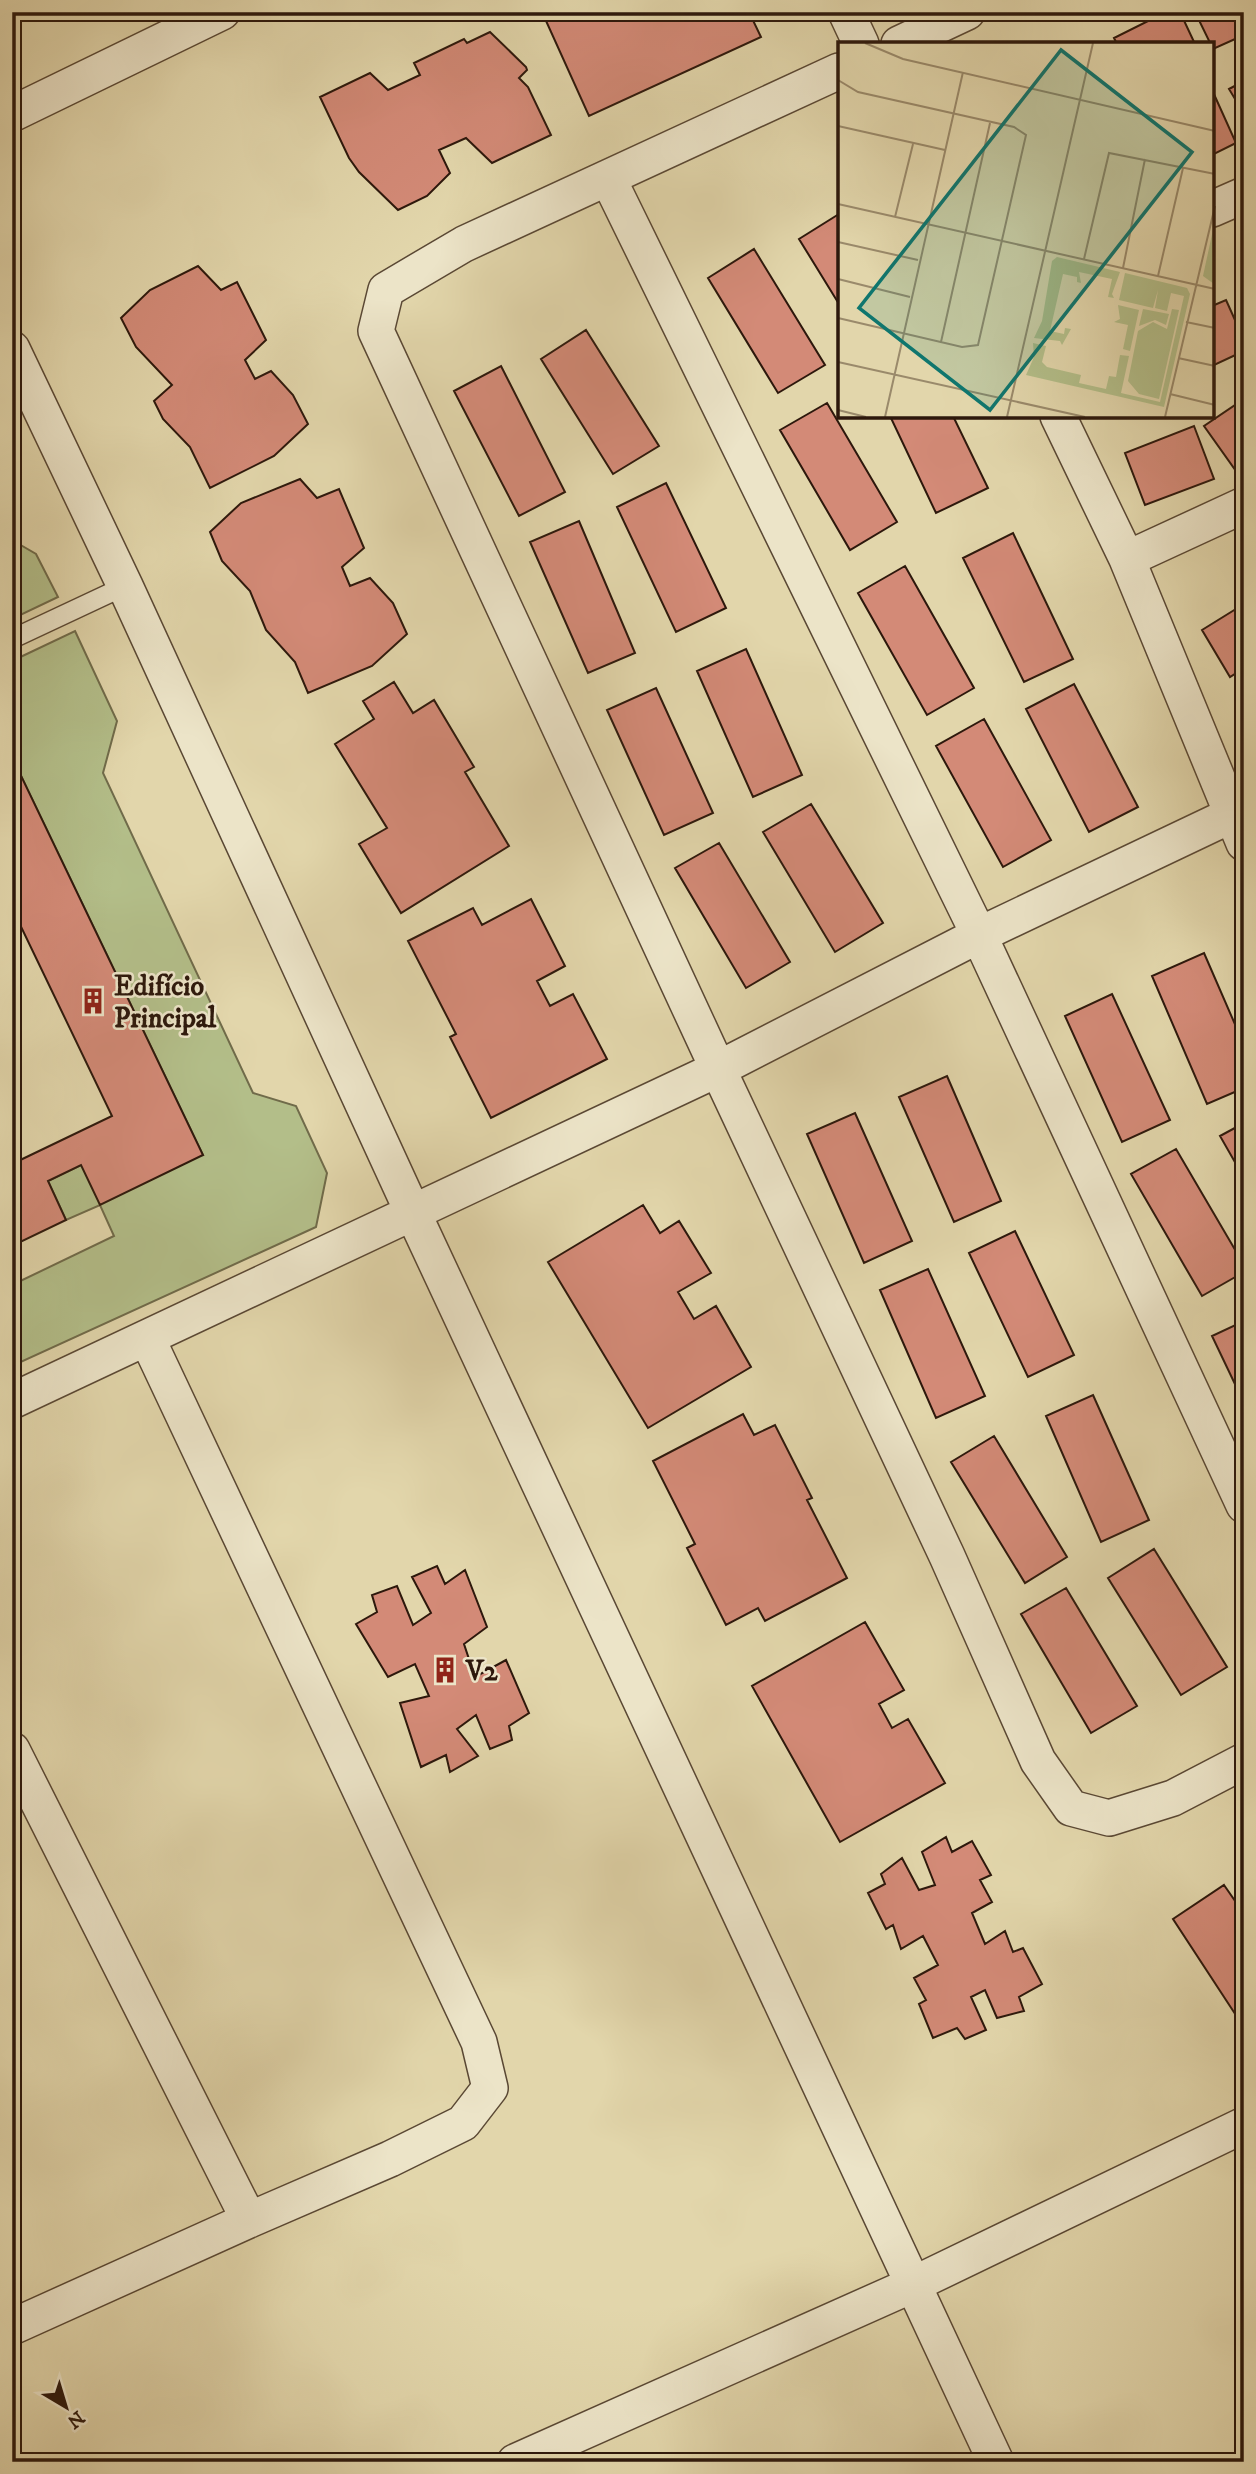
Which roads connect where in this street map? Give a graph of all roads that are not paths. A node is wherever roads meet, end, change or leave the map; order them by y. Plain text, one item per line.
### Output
1 (222, 12) edge
2 (846, 12) edge
3 (967, 12) edge
4 (860, 42) edge
5 (903, 42) edge
6 (838, 71) edge
7 (12, 114) edge
8 (608, 178) junction
9 (1244, 195) edge
10 (1214, 208) edge
11 (12, 349) edge
12 (1059, 418) edge
13 (1244, 505) edge
14 (1127, 559) junction
15 (125, 586) junction
16 (12, 639) edge
17 (1239, 822) edge
18 (979, 935) junction
19 (718, 1069) junction
20 (413, 1213) junction
21 (147, 1338) junction
22 (12, 1401) edge
23 (1244, 1505) edge
24 (12, 1750) edge
25 (1244, 1761) edge
26 (1244, 2124) edge
27 (249, 2220) junction
28 (912, 2285) junction
29 (12, 2327) edge
30 (515, 2462) edge
31 (996, 2462) edge

1 - 7 street
2 - 4 street
3 - 5 street
6 - 8 street
8 - 18 street
8 - 19 street
9 - 10 street
11 - 15 street
12 - 14 street
13 - 14 street
14 - 17 street
15 - 16 lane
15 - 20 street
17 - 18 street
18 - 19 street
18 - 23 street
19 - 20 street
19 - 25 street
20 - 21 street
20 - 28 street
21 - 22 street
21 - 27 street
24 - 27 street
26 - 28 street
27 - 29 street
28 - 30 street
28 - 31 street

